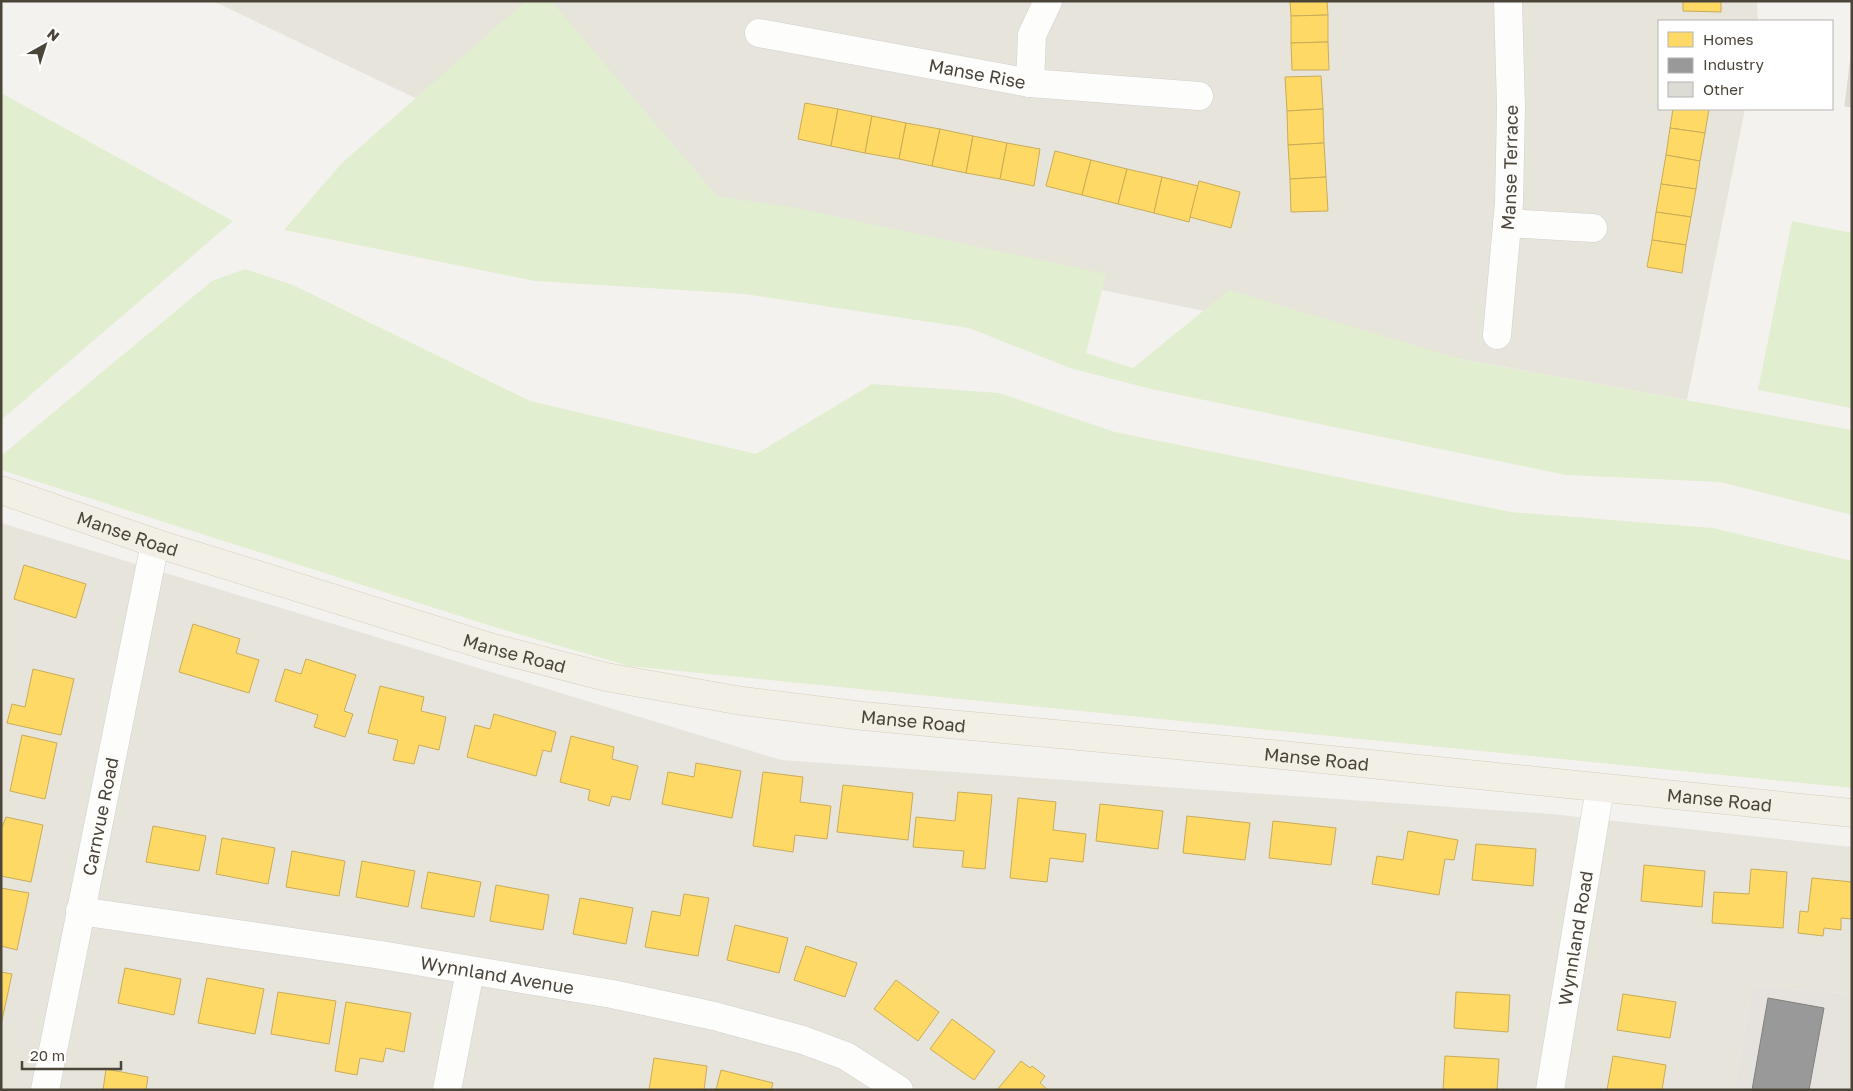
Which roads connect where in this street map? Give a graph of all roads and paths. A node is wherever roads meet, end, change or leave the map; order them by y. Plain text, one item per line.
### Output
1 (1048, 1) edge
2 (1508, 1) edge
3 (759, 34) dead end
4 (1030, 83) junction
5 (1200, 96) dead end
6 (1507, 223) junction
7 (1592, 228) dead end
8 (1497, 335) dead end
9 (1, 490) edge
10 (155, 543) junction
11 (1600, 788) junction
12 (1852, 812) edge
13 (80, 911) junction
14 (470, 972) junction
15 (46, 1090) edge
16 (446, 1090) edge
17 (899, 1090) edge
18 (1550, 1090) edge

1 - 4 street
2 - 6 street, Manse Terrace
3 - 4 street, Manse Rise
4 - 5 street, Manse Rise
6 - 7 street
6 - 8 street, Manse Terrace
9 - 10 main road, Manse Road
10 - 11 main road, Manse Road
10 - 13 street, Carnvue Road
11 - 12 main road, Manse Road
11 - 18 street, Wynnland Road
13 - 14 street, Wynnland Avenue
13 - 15 street, Carnvue Road
14 - 16 street
14 - 17 street, Wynnland Avenue

